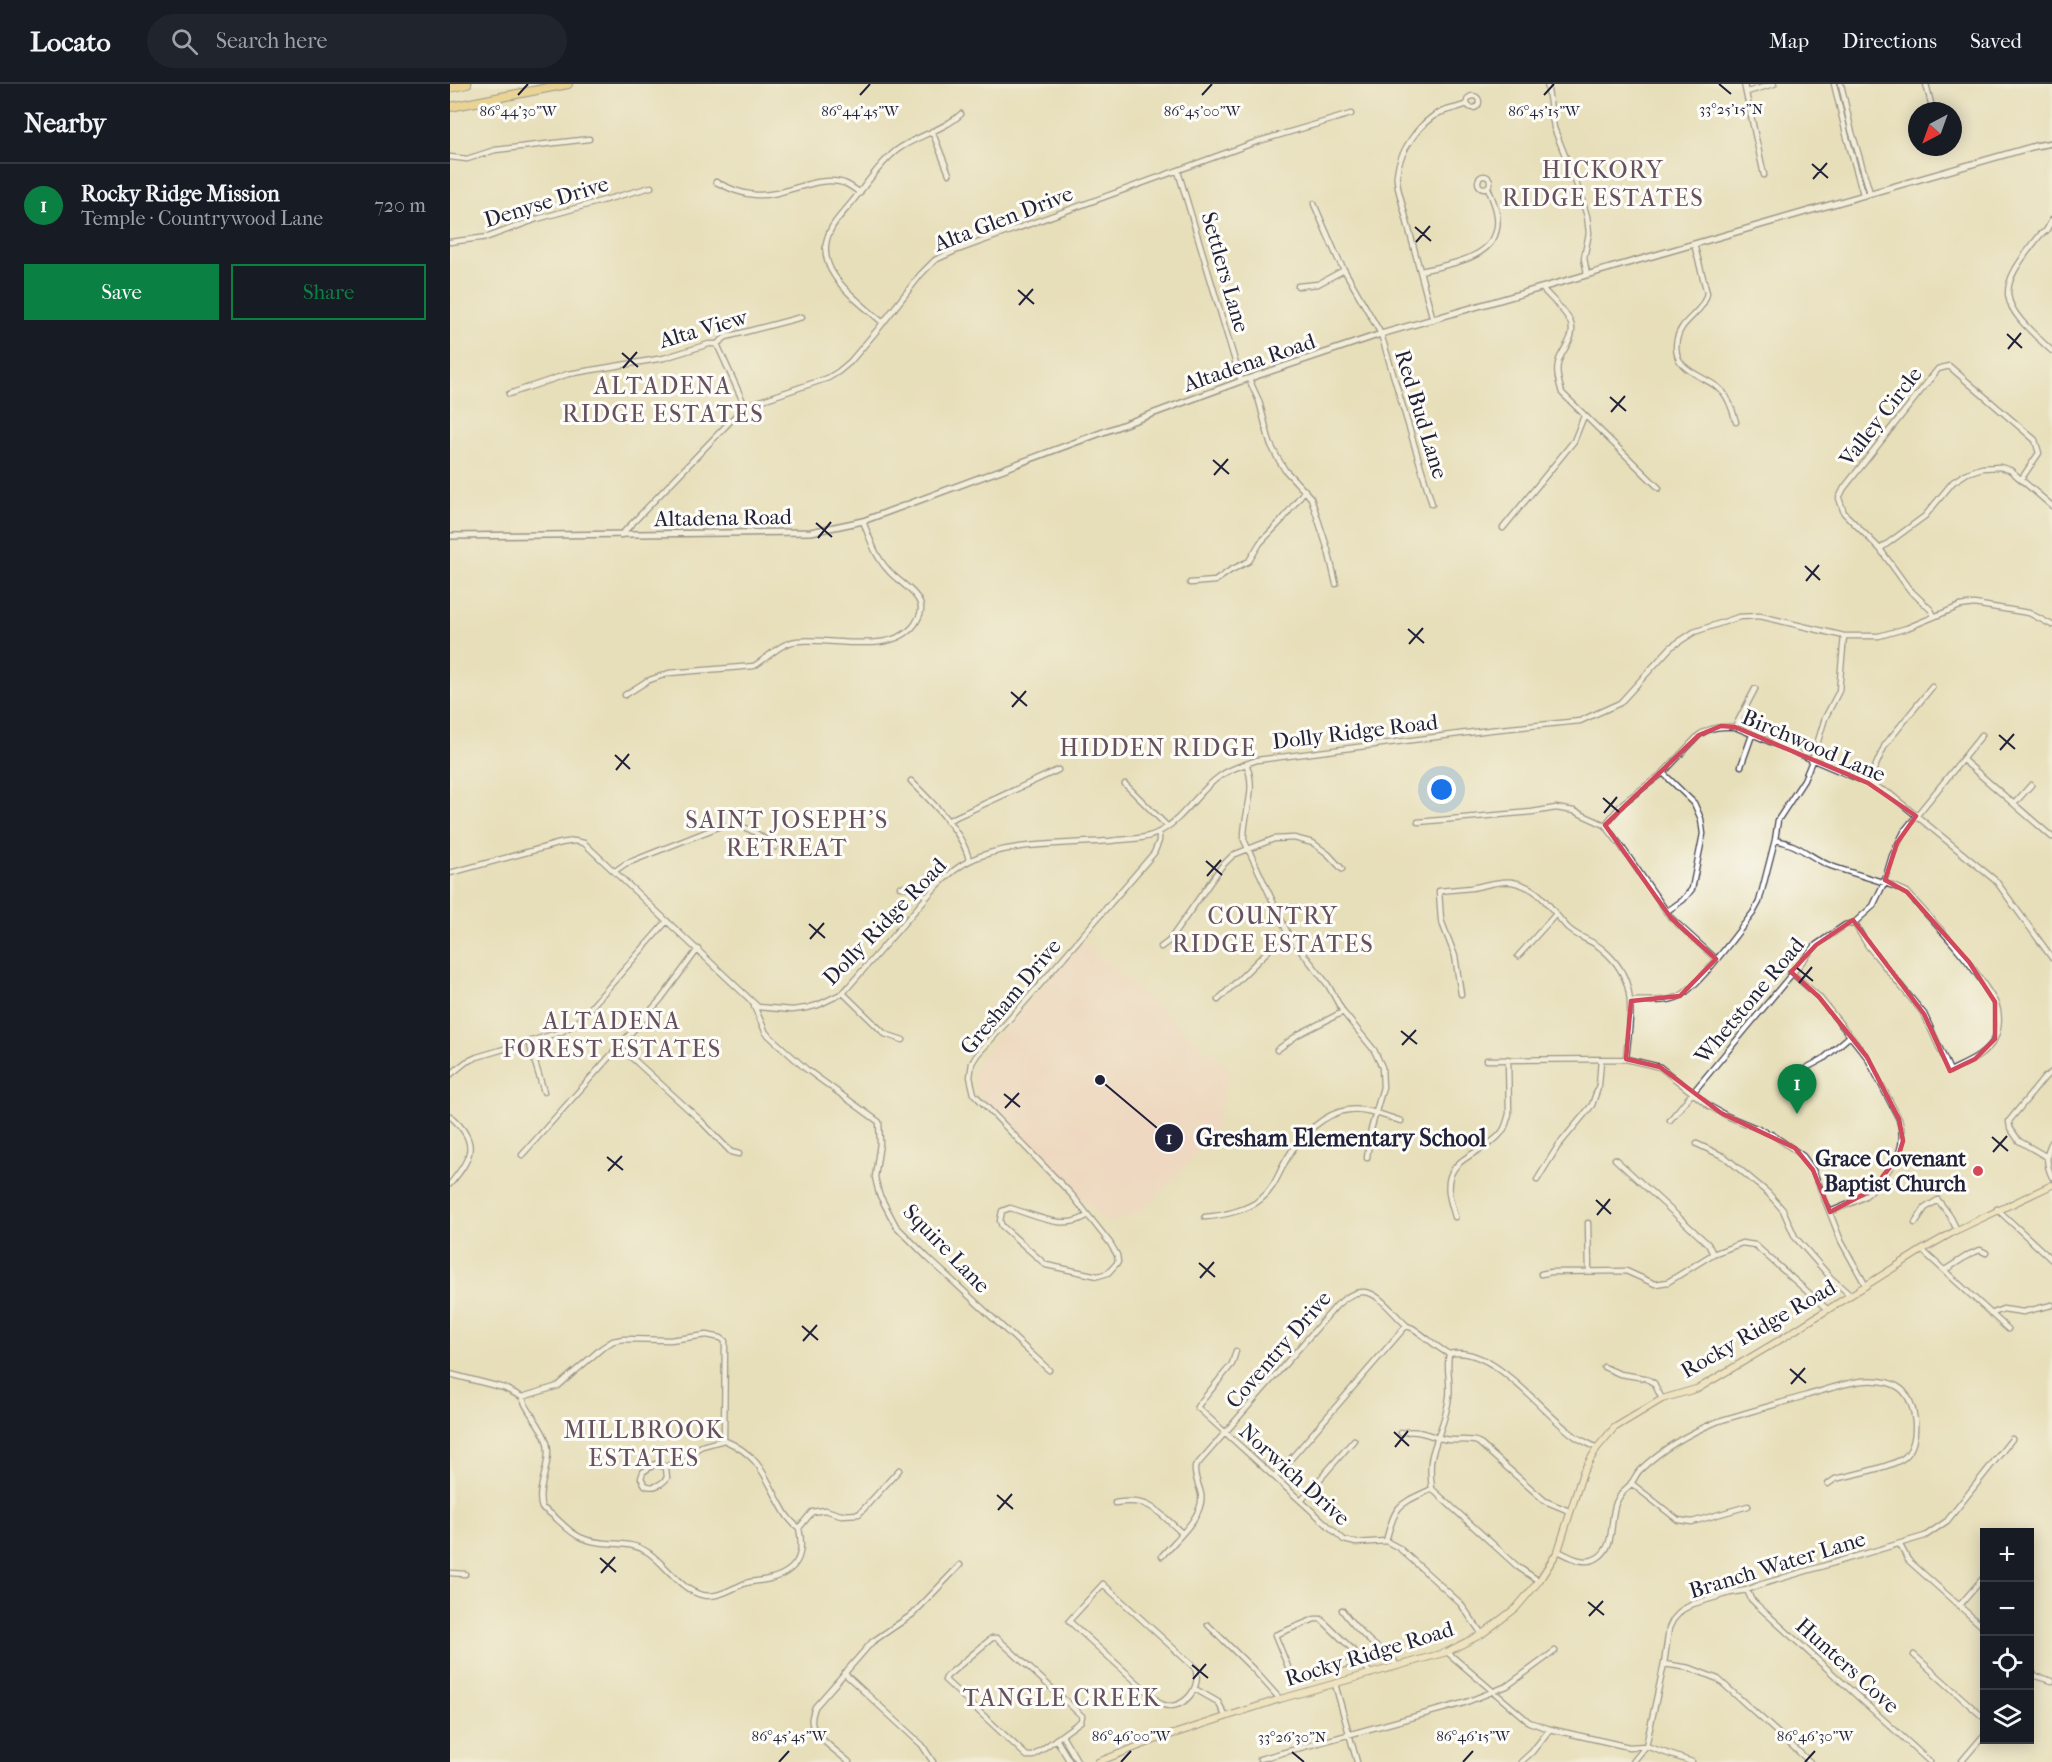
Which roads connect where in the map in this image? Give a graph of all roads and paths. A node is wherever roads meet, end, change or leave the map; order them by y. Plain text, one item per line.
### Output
1 (467, 84) edge
2 (568, 84) edge
3 (1547, 84) edge
4 (1744, 84) edge
5 (1774, 84) edge
6 (1834, 84) edge
7 (1841, 84) edge
8 (1926, 84) edge
9 (450, 88) edge
10 (1747, 92) junction
11 (1931, 102) edge
12 (1467, 104) dead end
13 (1846, 104) junction
14 (1840, 105) junction
15 (450, 107) edge
16 (961, 114) dead end
17 (1351, 114) dead end
18 (932, 130) junction
19 (1852, 132) junction
20 (1846, 134) junction
21 (589, 139) dead end
22 (2052, 143) edge
23 (450, 157) edge
24 (1860, 159) junction
25 (1853, 160) junction
26 (1178, 171) junction
27 (949, 174) dead end
28 (1764, 174) dead end
29 (716, 182) dead end
30 (651, 187) dead end
31 (1488, 188) dead end
32 (860, 193) junction
33 (1867, 193) junction
34 (1314, 204) dead end
35 (2052, 220) edge
36 (2046, 231) junction
37 (2052, 237) edge
38 (450, 242) edge
39 (1694, 244) junction
40 (1344, 270) junction
41 (1420, 271) junction
42 (1587, 274) junction
43 (1298, 286) dead end
44 (1542, 288) junction
45 (802, 317) dead end
46 (1433, 320) junction
47 (883, 323) junction
48 (1381, 334) junction
49 (717, 344) junction
50 (2052, 351) edge
51 (1249, 379) junction
52 (1241, 381) junction
53 (509, 394) dead end
54 (745, 406) junction
55 (1584, 416) junction
56 (1736, 422) dead end
57 (2022, 478) junction
58 (1659, 488) dead end
59 (1305, 490) junction
60 (1432, 504) dead end
61 (2052, 506) edge
62 (863, 521) junction
63 (1503, 528) dead end
64 (621, 535) junction
65 (450, 536) edge
66 (1880, 549) junction
67 (1190, 583) dead end
68 (1336, 584) dead end
69 (1934, 616) junction
70 (2052, 625) edge
71 (1844, 636) junction
72 (1932, 687) dead end
73 (1755, 689) dead end
74 (625, 695) dead end
75 (1736, 727) junction
76 (1752, 735) junction
77 (1982, 735) dead end
78 (1963, 760) junction
79 (1812, 761) junction
80 (1247, 766) junction
81 (1741, 766) dead end
82 (1058, 770) dead end
83 (1663, 773) junction
84 (911, 781) dead end
85 (1868, 783) junction
86 (1125, 784) dead end
87 (2031, 785) dead end
88 (2014, 804) junction
89 (1916, 816) junction
90 (947, 821) junction
91 (1418, 822) dead end
92 (1605, 825) junction
93 (1167, 826) junction
94 (1159, 833) junction
95 (2052, 837) edge
96 (1775, 840) junction
97 (775, 847) dead end
98 (1249, 849) junction
99 (969, 861) junction
100 (1342, 869) dead end
101 (615, 871) junction
102 (450, 873) edge
103 (1884, 883) junction
104 (900, 887) dead end
105 (926, 897) junction
106 (1666, 912) junction
107 (1556, 914) junction
108 (667, 921) junction
109 (1854, 923) junction
110 (1288, 934) junction
111 (1161, 947) dead end
112 (698, 950) junction
113 (1518, 956) dead end
114 (2052, 958) edge
115 (1716, 959) junction
116 (1791, 972) junction
117 (843, 993) junction
118 (1461, 994) dead end
119 (1218, 1000) dead end
120 (1631, 1001) junction
121 (753, 1002) junction
122 (1343, 1012) junction
123 (1850, 1036) junction
124 (903, 1041) dead end
125 (530, 1043) junction
126 (619, 1046) junction
127 (1277, 1050) dead end
128 (1508, 1059) junction
129 (1626, 1059) junction
130 (1487, 1060) dead end
131 (1601, 1060) junction
132 (1808, 1067) dead end
133 (2052, 1072) edge
134 (450, 1075) edge
135 (544, 1092) dead end
136 (1693, 1093) junction
137 (1375, 1113) junction
138 (450, 1116) edge
139 (1670, 1120) dead end
140 (1401, 1121) dead end
141 (2052, 1143) edge
142 (1696, 1144) dead end
143 (739, 1154) dead end
144 (522, 1155) dead end
145 (2047, 1157) junction
146 (1367, 1158) dead end
147 (1616, 1159) dead end
148 (2052, 1177) edge
149 (1537, 1180) dead end
150 (450, 1184) edge
151 (2052, 1185) edge
152 (1997, 1209) junction
153 (1830, 1212) junction
154 (1088, 1215) junction
155 (1205, 1217) dead end
156 (1455, 1217) dead end
157 (1588, 1223) dead end
158 (1916, 1223) dead end
159 (1956, 1230) junction
160 (1922, 1250) junction
161 (1986, 1253) dead end
162 (1713, 1254) junction
163 (2052, 1260) edge
164 (1944, 1270) junction
165 (1590, 1271) junction
166 (1541, 1274) dead end
167 (1866, 1286) junction
168 (1850, 1295) junction
169 (2052, 1305) edge
170 (1828, 1310) junction
171 (1991, 1314) junction
172 (1406, 1326) junction
173 (2008, 1329) dead end
174 (1236, 1352) dead end
175 (1449, 1354) junction
176 (1604, 1367) dead end
177 (1049, 1370) dead end
178 (450, 1374) edge
179 (522, 1397) junction
180 (1662, 1399) junction
181 (1225, 1434) junction
182 (1401, 1434) dead end
183 (1439, 1438) junction
184 (2012, 1439) dead end
185 (724, 1440) junction
186 (1354, 1440) dead end
187 (1597, 1448) junction
188 (666, 1467) junction
189 (899, 1470) dead end
190 (1275, 1477) junction
191 (1631, 1484) junction
192 (1828, 1484) dead end
193 (1432, 1489) junction
194 (1300, 1501) junction
195 (1115, 1503) dead end
196 (1748, 1506) dead end
197 (1569, 1511) junction
198 (799, 1528) junction
199 (1182, 1533) junction
200 (1386, 1540) junction
201 (1900, 1545) junction
202 (1558, 1551) junction
203 (1162, 1556) dead end
204 (960, 1565) dead end
205 (450, 1573) edge
206 (465, 1574) dead end
207 (1539, 1581) junction
208 (1980, 1582) edge
209 (1748, 1590) junction
210 (1960, 1605) junction
211 (1342, 1610) dead end
212 (1980, 1624) edge
213 (1208, 1625) dead end
214 (1482, 1634) junction
215 (1555, 1651) dead end
216 (1447, 1652) junction
217 (1914, 1655) dead end
218 (1359, 1659) junction
219 (1664, 1664) junction
220 (1397, 1666) junction
221 (844, 1673) junction
222 (1371, 1674) junction
223 (2035, 1676) edge
224 (2052, 1680) edge
225 (1335, 1684) junction
226 (1195, 1689) junction
227 (1496, 1692) junction
228 (1280, 1699) junction
229 (1980, 1714) edge
230 (1226, 1718) junction
231 (1550, 1729) junction
232 (1062, 1735) junction
233 (1349, 1736) junction
234 (1056, 1739) junction
235 (1980, 1740) edge
236 (1646, 1746) junction
237 (1069, 1754) junction
238 (1260, 1759) dead end
239 (849, 1762) edge
240 (933, 1762) edge
241 (1070, 1762) edge
242 (1078, 1762) edge
243 (1098, 1762) edge
244 (1357, 1762) edge
245 (1521, 1762) edge
246 (1633, 1762) edge
247 (1692, 1762) edge
248 (1810, 1762) edge
249 (1930, 1762) edge
250 (1961, 1762) edge

1 - 9 highway
2 - 15 highway
3 - 42 street
4 - 10 street
5 - 10 street
6 - 14 street
7 - 13 street
8 - 11 street
10 - 28 street
12 - 41 street
13 - 14 street
13 - 19 street
14 - 20 street
16 - 18 street
17 - 26 street, Alta Glen Drive
18 - 27 street
18 - 32 street
19 - 20 street
19 - 24 street
20 - 25 street
21 - 23 street
22 - 33 street, Altadena Road
24 - 25 street
24 - 33 street
25 - 33 street
26 - 47 street, Alta Glen Drive
26 - 52 street, Settlers Lane
29 - 32 street
30 - 38 street, Denyse Drive
31 - 41 street
32 - 47 street
33 - 39 street, Altadena Road
34 - 40 street, Red Bud Lane
35 - 36 street
36 - 37 street
36 - 50 street
39 - 42 street, Altadena Road
39 - 56 street
40 - 43 street
40 - 48 street, Red Bud Lane
41 - 46 street
42 - 44 street, Altadena Road
44 - 46 street, Altadena Road
44 - 55 street
45 - 49 street, Alta View
46 - 48 street, Altadena Road
47 - 54 street, Alta Glen Drive
48 - 51 street, Altadena Road
48 - 60 street, Red Bud Lane
49 - 53 street, Alta View
49 - 54 street
51 - 52 street, Altadena Road
51 - 59 street
52 - 62 street, Altadena Road
54 - 64 street, Alta Glen Drive
55 - 58 street
55 - 63 street
57 - 61 street
57 - 66 street
57 - 66 street, Valley Circle
59 - 67 street
59 - 68 street
62 - 64 street, Altadena Road
62 - 74 street
64 - 65 street, Altadena Road
66 - 69 street, Valley Circle
69 - 70 street, Dolly Ridge Road
69 - 71 street, Dolly Ridge Road
71 - 79 street
71 - 80 street, Dolly Ridge Road
72 - 85 street
73 - 75 street
75 - 76 street, Birchwood Lane
75 - 83 street, Birchwood Lane
76 - 79 street, Birchwood Lane
76 - 81 street
77 - 78 street, Whetstone Road
78 - 88 street
78 - 89 street, Whetstone Road
79 - 85 street, Birchwood Lane
79 - 96 street
80 - 93 street, Dolly Ridge Road
80 - 98 street
82 - 90 street
83 - 92 street, Birchwood Lane
83 - 106 street
84 - 90 street
85 - 89 street, Birchwood Lane
86 - 93 street
87 - 88 street
88 - 95 street
89 - 103 street, Whetstone Road
89 - 114 street, Birchwood Lane
90 - 99 street
91 - 92 street
92 - 106 street
93 - 94 street, Dolly Ridge Road
94 - 99 street, Dolly Ridge Road
94 - 154 street, Gresham Drive
96 - 103 street
96 - 115 street
97 - 101 street
98 - 100 street
98 - 110 street
98 - 111 street
99 - 105 street, Dolly Ridge Road
101 - 102 street, Dolly Ridge Road
101 - 108 street, Dolly Ridge Road
103 - 109 street, Whetstone Road
103 - 109 street
104 - 105 street
105 - 117 street, Dolly Ridge Road
106 - 115 street
107 - 113 street
107 - 118 street
107 - 120 street
108 - 112 street, Dolly Ridge Road
108 - 125 street
109 - 116 street, Whetstone Road
110 - 119 street
110 - 122 street
112 - 121 street, Dolly Ridge Road
112 - 126 street
115 - 120 street
116 - 123 street
116 - 136 street, Whetstone Road
117 - 121 street, Dolly Ridge Road
117 - 124 street
120 - 129 street
121 - 177 street, Squire Lane
122 - 127 street
122 - 137 street
123 - 132 street
123 - 153 street
125 - 134 street
125 - 135 street
126 - 143 street
126 - 144 street
128 - 130 street
128 - 131 street
128 - 156 street
129 - 131 street
129 - 136 street
131 - 149 street
133 - 145 street
136 - 139 street, Whetstone Road
136 - 153 street
137 - 140 street
137 - 146 street
137 - 155 street
138 - 150 street
141 - 145 street
142 - 168 street
145 - 148 street
147 - 162 street
151 - 152 main road, Rocky Ridge Road
152 - 159 main road, Rocky Ridge Road
152 - 163 street
153 - 167 street
154 - 154 street, Gresham Drive
157 - 165 street
158 - 159 street
159 - 160 main road, Rocky Ridge Road
160 - 164 street
160 - 167 main road, Rocky Ridge Road
161 - 164 street
162 - 165 street
162 - 170 street
164 - 171 street
165 - 166 street
167 - 168 main road, Rocky Ridge Road
168 - 170 main road, Rocky Ridge Road
169 - 171 street
170 - 180 main road, Rocky Ridge Road
171 - 173 street
172 - 175 street, Coventry Drive
172 - 181 street, Coventry Drive
172 - 190 street
174 - 181 street, Norwich Drive
175 - 183 street
175 - 187 street, Coventry Drive
176 - 180 street
178 - 179 street
179 - 185 street
179 - 198 street
180 - 187 main road, Rocky Ridge Road
181 - 190 street, Norwich Drive
181 - 199 street, Coventry Drive
182 - 183 street
183 - 193 street
183 - 197 street
184 - 201 street, Branch Water Lane
185 - 188 street
185 - 198 street
186 - 194 street
187 - 197 main road, Rocky Ridge Road
188 - 188 street
189 - 198 street
190 - 194 street, Norwich Drive
191 - 192 street
191 - 196 street
191 - 202 street
193 - 200 street
193 - 207 street
194 - 200 street, Norwich Drive
195 - 199 street
197 - 202 main road, Rocky Ridge Road
199 - 203 street, Coventry Drive
200 - 214 street
201 - 209 street, Branch Water Lane
201 - 210 street
202 - 207 main road, Rocky Ridge Road
204 - 221 street
205 - 206 street
207 - 214 main road, Rocky Ridge Road
208 - 210 street
209 - 219 street, Branch Water Lane
209 - 249 street, Hunters Cove
210 - 212 street
211 - 220 street
213 - 228 street
214 - 216 main road, Rocky Ridge Road
215 - 227 street
216 - 220 main road, Rocky Ridge Road
216 - 227 street
217 - 229 street
218 - 218 street
218 - 222 street
219 - 236 street, Branch Water Lane
219 - 248 street
220 - 222 main road, Rocky Ridge Road
221 - 239 street
221 - 240 street
222 - 225 main road, Rocky Ridge Road
223 - 224 street
225 - 228 main road, Rocky Ridge Road
225 - 233 street
226 - 226 street
226 - 230 street
227 - 231 street
227 - 233 street
228 - 230 main road, Rocky Ridge Road
230 - 243 main road, Rocky Ridge Road
231 - 236 street
231 - 245 street
232 - 234 street
232 - 234 street
232 - 237 street
233 - 238 street
233 - 244 street
234 - 237 street
235 - 250 street
236 - 246 street, Branch Water Lane
236 - 247 street
237 - 241 street
237 - 242 street

